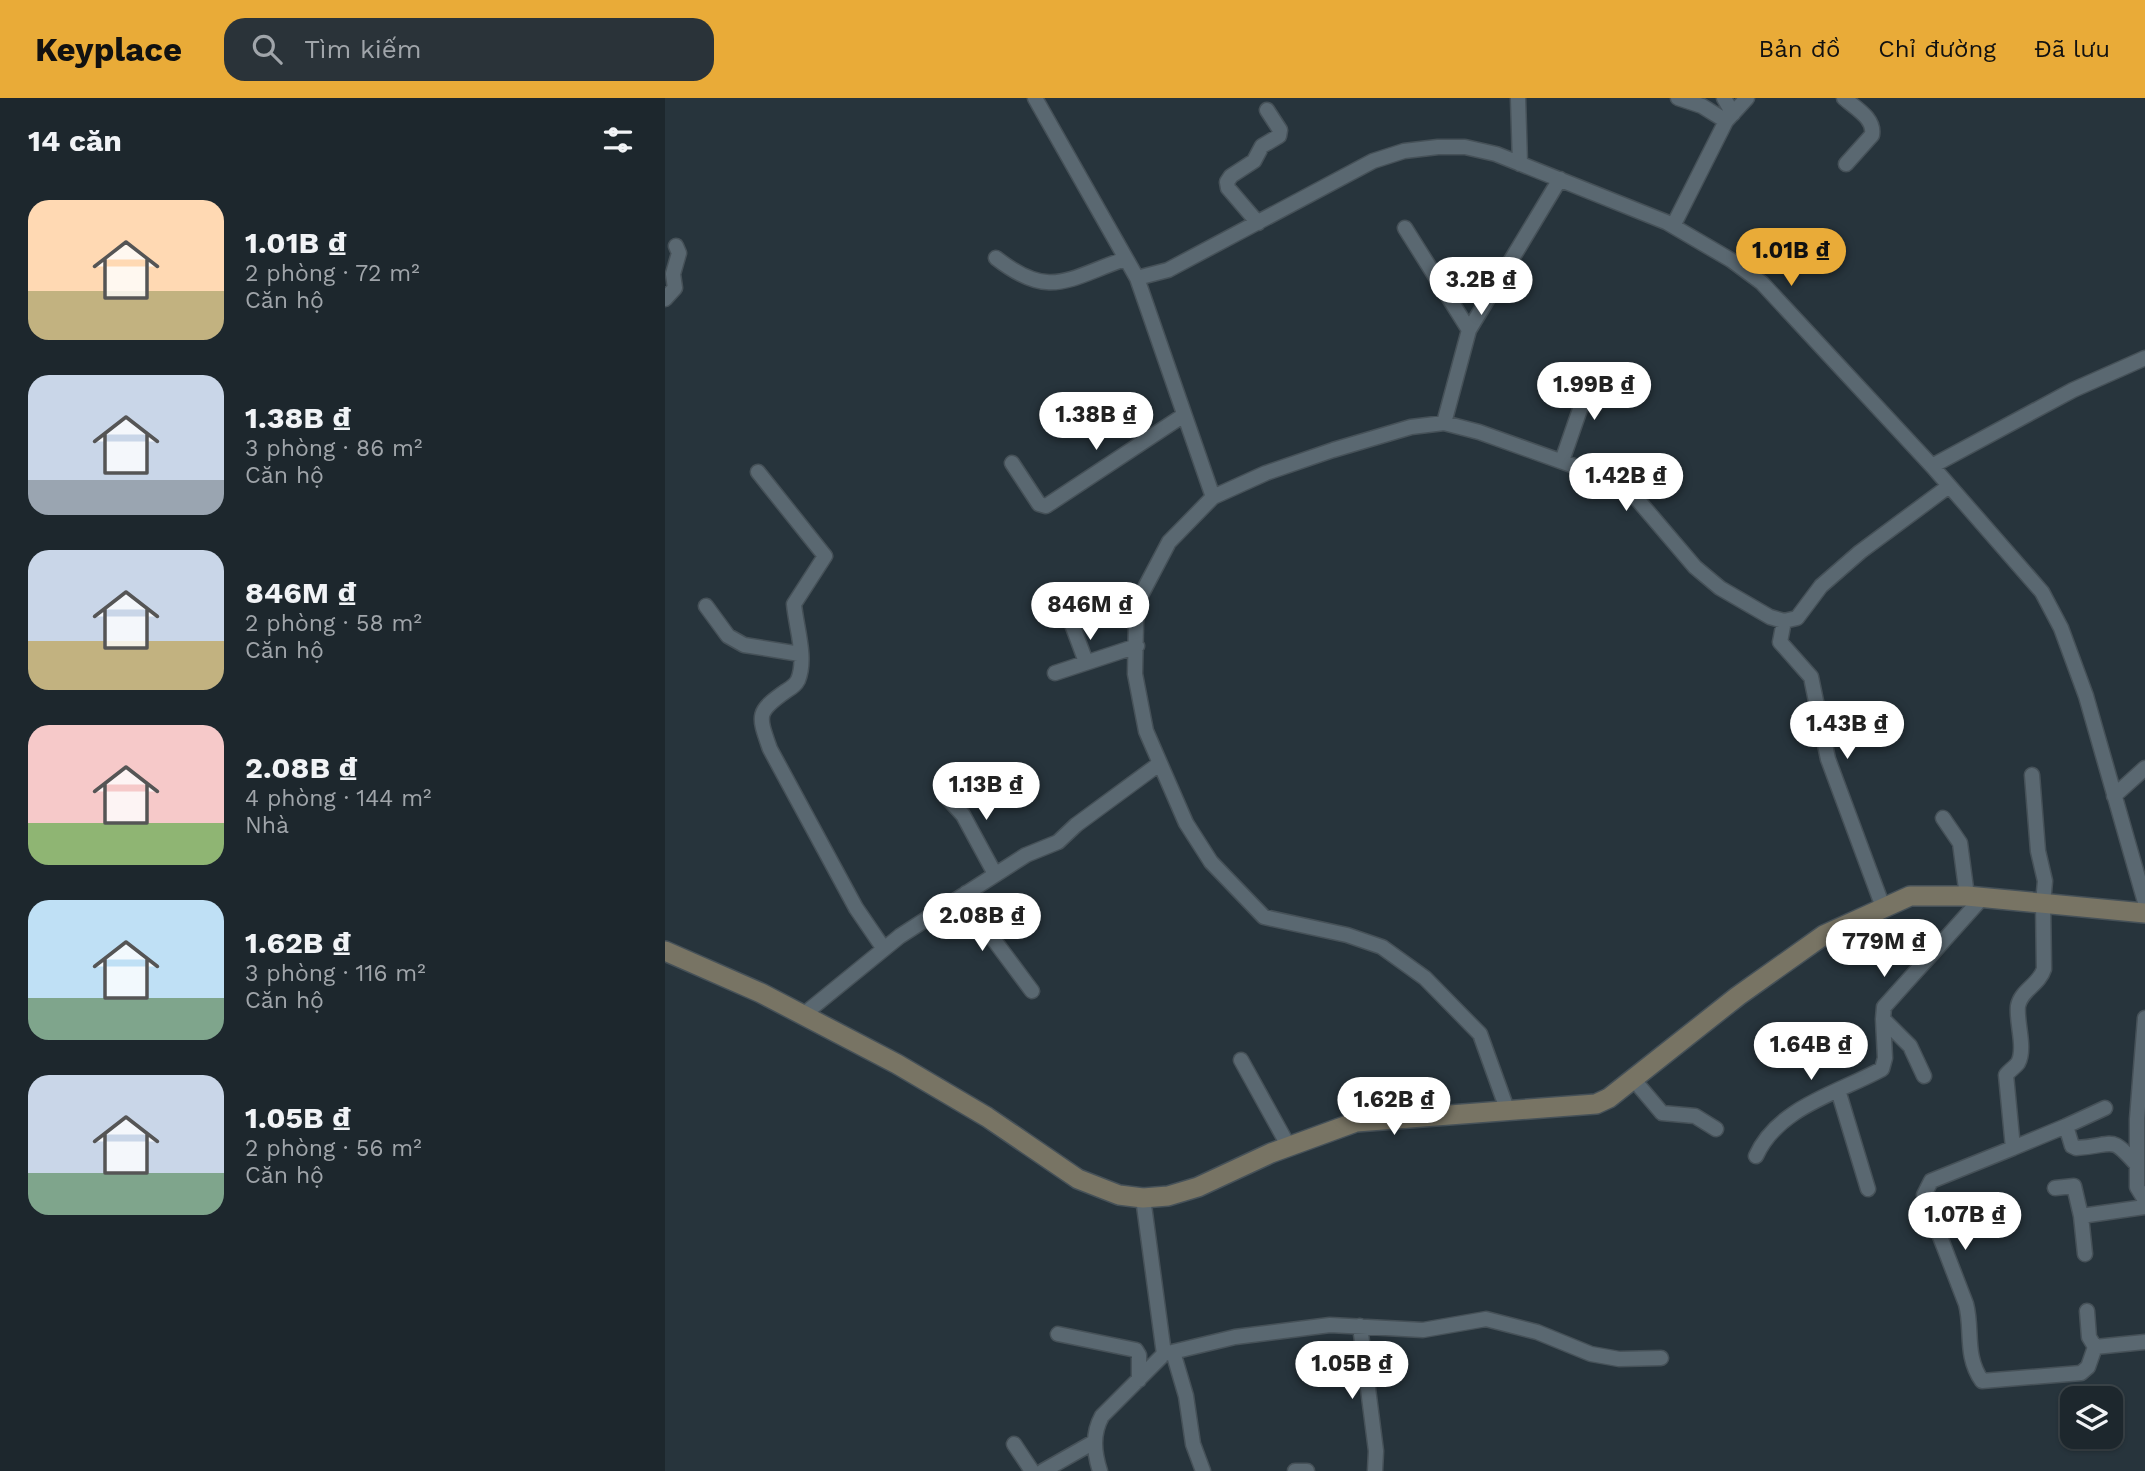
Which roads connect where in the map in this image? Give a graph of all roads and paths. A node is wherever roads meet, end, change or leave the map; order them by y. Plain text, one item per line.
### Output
1 (1035, 98) edge
2 (1518, 98) edge
3 (1678, 98) edge
4 (1724, 98) edge
5 (1747, 98) edge
6 (1845, 98) edge
7 (1267, 110) dead end
8 (1730, 118) junction
9 (1520, 164) junction
10 (1846, 164) dead end
11 (1560, 179) junction
12 (1258, 223) junction
13 (1673, 226) junction
14 (1405, 228) dead end
15 (676, 246) dead end
16 (996, 258) dead end
17 (1125, 259) junction
18 (1137, 278) junction
19 (665, 299) edge
20 (1469, 330) junction
21 (2145, 358) edge
22 (1593, 372) dead end
23 (1184, 415) junction
24 (1444, 423) junction
25 (1562, 461) junction
26 (1012, 463) dead end
27 (1932, 466) junction
28 (758, 472) dead end
29 (1949, 486) junction
30 (1213, 497) junction
31 (706, 606) dead end
32 (1070, 619) dead end
33 (1784, 621) junction
34 (1137, 646) junction
35 (800, 653) junction
36 (1086, 662) junction
37 (1055, 673) dead end
38 (1159, 764) junction
39 (2145, 768) edge
40 (2032, 775) dead end
41 (944, 794) dead end
42 (2114, 796) junction
43 (1943, 818) dead end
44 (995, 874) junction
45 (966, 893) junction
46 (1975, 897) junction
47 (2145, 902) edge
48 (2043, 903) junction
49 (1883, 907) junction
50 (2145, 913) edge
51 (884, 949) junction
52 (665, 951) edge
53 (1032, 991) dead end
54 (803, 1015) junction
55 (2145, 1018) edge
56 (1883, 1019) junction
57 (1241, 1060) dead end
58 (1924, 1076) dead end
59 (1634, 1080) junction
60 (1838, 1090) junction
61 (2105, 1108) dead end
62 (1507, 1109) junction
63 (2066, 1126) junction
64 (1717, 1129) dead end
65 (1289, 1147) junction
66 (2013, 1148) junction
67 (1756, 1156) dead end
68 (2137, 1165) junction
69 (2055, 1188) dead end
70 (1868, 1189) dead end
71 (1143, 1198) junction
72 (2145, 1200) edge
73 (2145, 1207) edge
74 (2081, 1216) junction
75 (2085, 1254) dead end
76 (2087, 1311) dead end
77 (1360, 1326) junction
78 (1058, 1334) dead end
79 (2145, 1342) edge
80 (2095, 1347) junction
81 (1169, 1353) junction
82 (1661, 1358) dead end
83 (1139, 1380) junction
84 (1094, 1442) junction
85 (1014, 1444) dead end
86 (1032, 1471) edge
87 (1043, 1471) edge
88 (1100, 1471) edge
89 (1203, 1471) edge
90 (1295, 1471) edge
91 (1307, 1471) edge
92 (1374, 1471) edge

1 - 17 street
2 - 9 street
3 - 8 street
4 - 8 street
5 - 8 street
6 - 10 street
7 - 12 street
8 - 13 street
9 - 11 street
9 - 12 street
11 - 13 street
11 - 20 street
12 - 18 street
13 - 27 street
14 - 20 street
15 - 19 street
16 - 17 street
17 - 18 street
18 - 23 street
20 - 24 street
21 - 27 street
22 - 25 street
23 - 26 street
23 - 30 street
24 - 25 street
24 - 30 street
25 - 33 street
27 - 29 street
28 - 35 street
29 - 33 street
29 - 42 street
30 - 34 street
31 - 35 street
32 - 36 street
33 - 49 street
34 - 36 street
34 - 38 street
35 - 51 street
36 - 37 street
38 - 44 street
38 - 62 street
39 - 42 street
40 - 48 street
41 - 44 street
42 - 47 street
43 - 46 street
44 - 45 street
45 - 51 street
45 - 53 street
46 - 48 street
46 - 49 street
46 - 56 street
48 - 50 street
48 - 66 street
49 - 59 street
51 - 54 street
52 - 54 street
54 - 71 street
55 - 68 street
56 - 58 street
56 - 60 street
57 - 65 street
59 - 62 street
59 - 64 street
60 - 67 street
60 - 70 street
61 - 63 street
62 - 65 street
63 - 66 street
63 - 68 street
65 - 71 street
66 - 80 street
68 - 72 street
69 - 74 street
71 - 81 street
73 - 74 street
74 - 75 street
76 - 80 street
77 - 81 street
77 - 82 street
77 - 92 street
78 - 83 street
79 - 80 street
81 - 83 street
81 - 89 street
83 - 84 street
84 - 87 street
84 - 88 street
85 - 86 street
90 - 91 street

